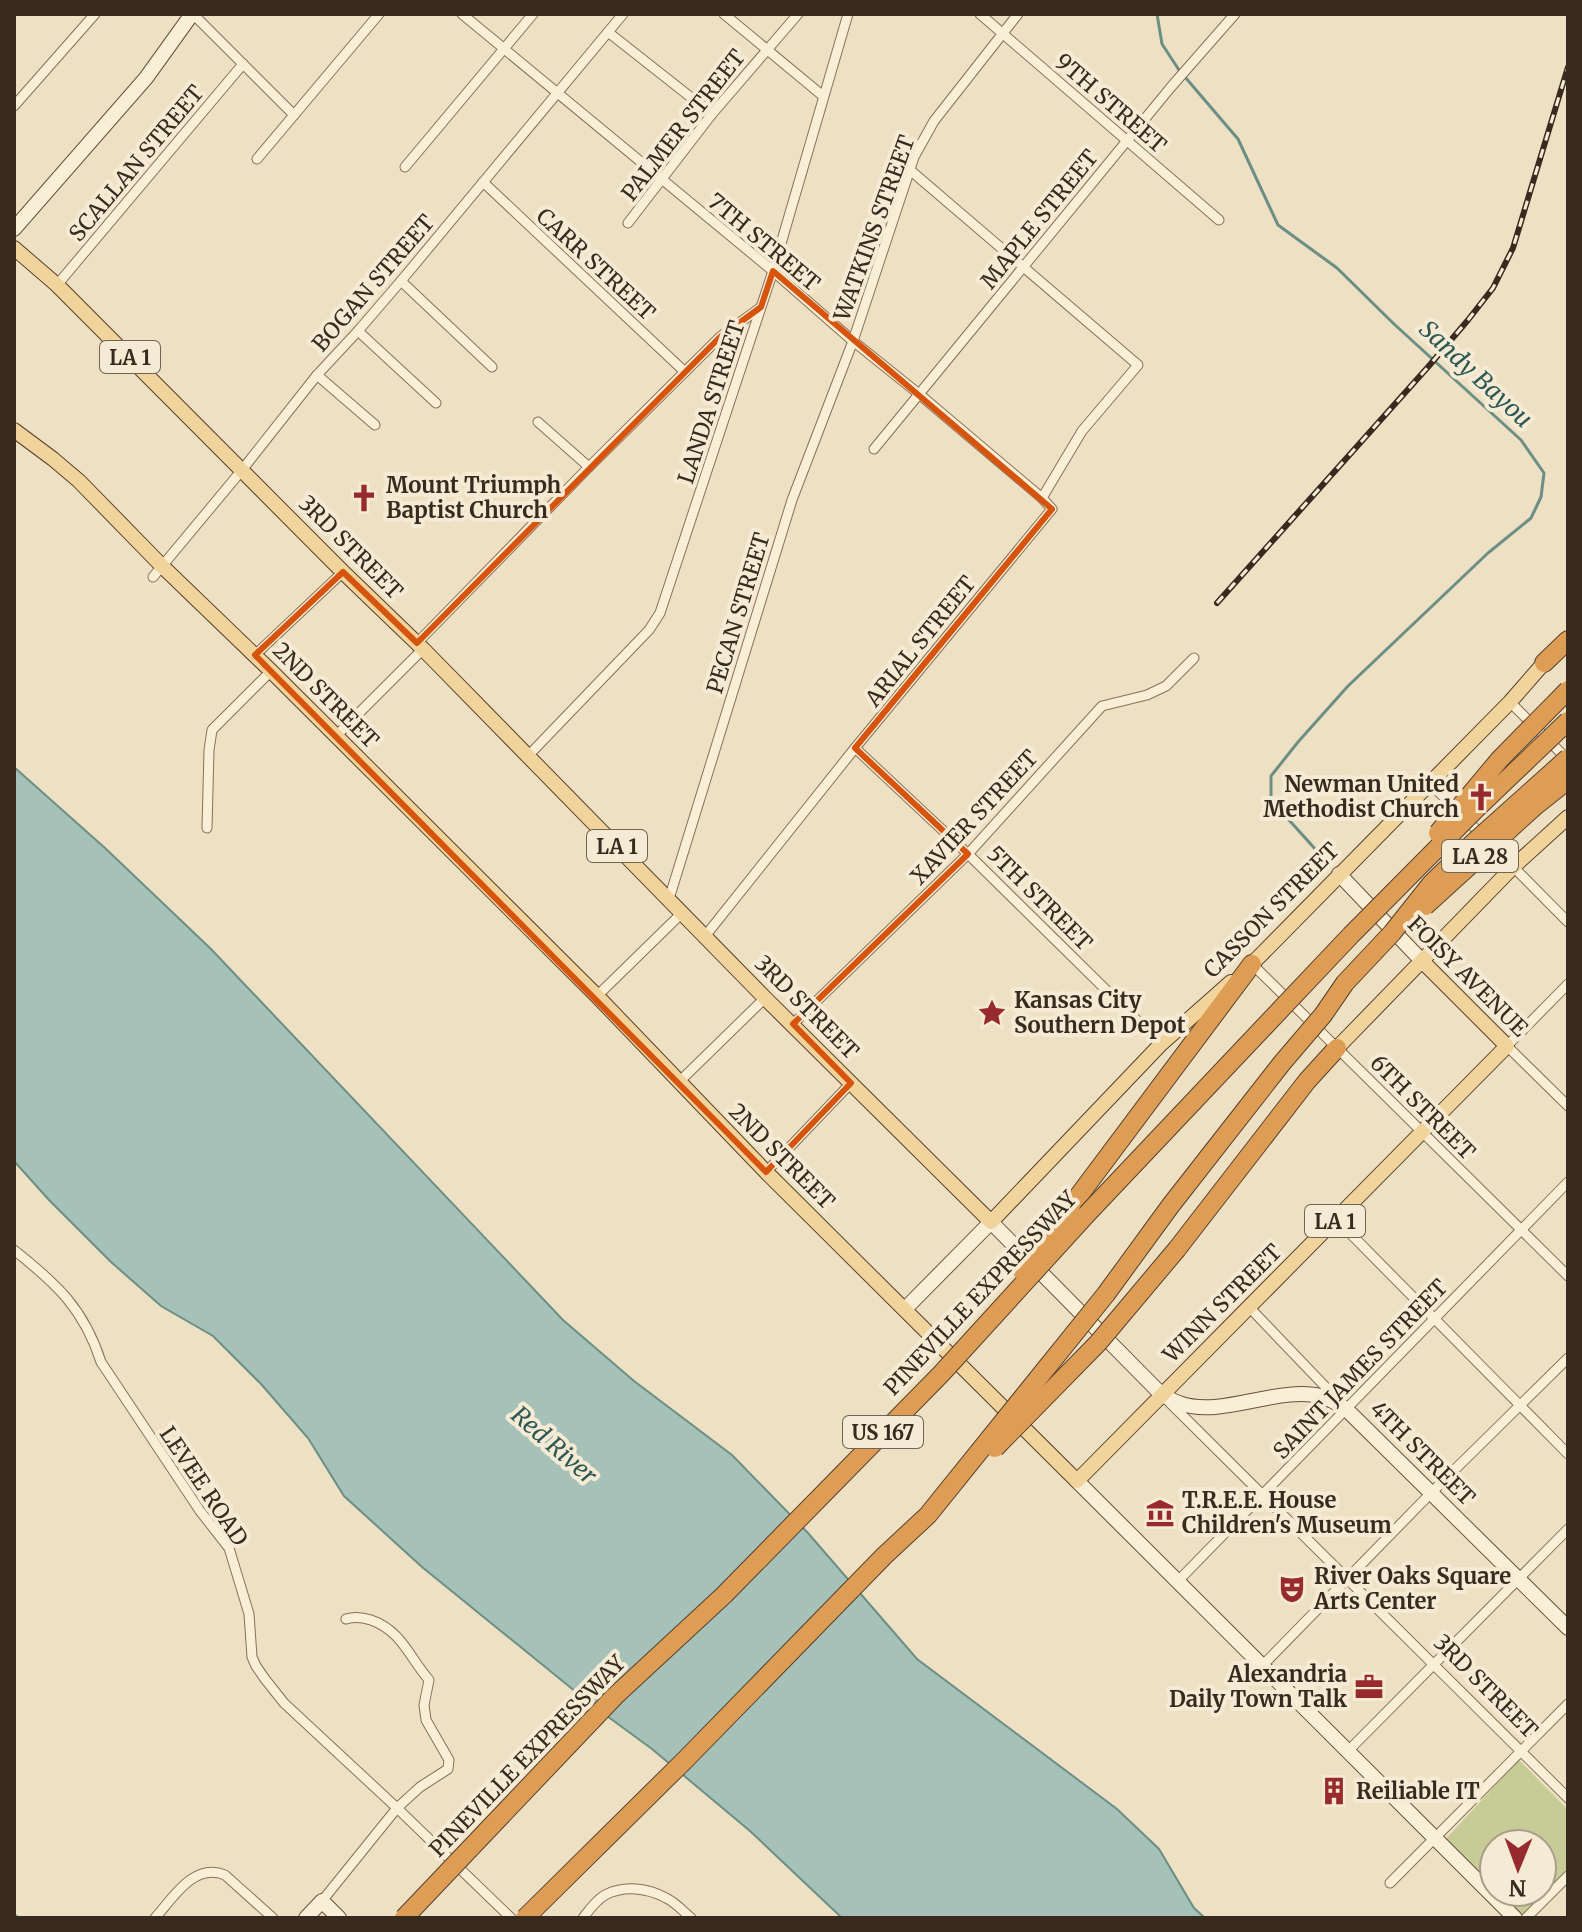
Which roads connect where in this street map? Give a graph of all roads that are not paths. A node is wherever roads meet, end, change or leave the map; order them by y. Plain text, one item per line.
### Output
1 (95, 14) edge
2 (192, 14) edge
3 (379, 14) edge
4 (462, 14) edge
5 (533, 14) edge
6 (623, 14) edge
7 (724, 14) edge
8 (798, 14) edge
9 (848, 14) edge
10 (980, 14) edge
11 (1018, 14) edge
12 (1235, 14) edge
13 (608, 32) junction
14 (1002, 33) junction
15 (767, 48) junction
16 (505, 49) junction
17 (243, 64) junction
18 (557, 92) junction
19 (823, 96) junction
20 (14, 106) edge
21 (712, 114) junction
22 (294, 115) junction
23 (1127, 141) junction
24 (257, 159) dead end
25 (405, 167) dead end
26 (910, 170) junction
27 (662, 180) junction
28 (483, 182) junction
29 (1219, 220) dead end
30 (628, 223) dead end
31 (14, 229) edge
32 (14, 248) edge
33 (1023, 267) junction
34 (773, 271) junction
35 (401, 281) junction
36 (57, 285) junction
37 (761, 307) junction
38 (358, 331) junction
39 (853, 341) junction
40 (492, 367) dead end
41 (685, 372) junction
42 (317, 375) junction
43 (919, 394) junction
44 (436, 403) dead end
45 (538, 422) dead end
46 (375, 425) dead end
47 (14, 430) edge
48 (874, 449) dead end
49 (589, 467) junction
50 (242, 470) junction
51 (1042, 498) junction
52 (158, 572) junction
53 (343, 572) junction
54 (1568, 643) edge
55 (420, 646) junction
56 (255, 655) junction
57 (1194, 658) dead end
58 (1544, 663) joint
59 (271, 671) junction
60 (1568, 690) edge
61 (1510, 702) junction
62 (1568, 721) edge
63 (336, 736) junction
64 (855, 748) junction
65 (528, 756) junction
66 (1568, 759) edge
67 (1568, 780) edge
68 (1430, 783) junction
69 (1568, 817) edge
70 (207, 828) dead end
71 (968, 854) junction
72 (1513, 867) junction
73 (1339, 874) junction
74 (669, 899) junction
75 (683, 912) junction
76 (1568, 922) edge
77 (1392, 933) junction
78 (706, 935) junction
79 (1351, 935) junction
80 (1422, 961) junction
81 (1252, 964) junction
82 (1568, 984) edge
83 (597, 996) junction
84 (765, 998) junction
85 (793, 1024) junction
86 (1161, 1044) junction
87 (1507, 1046) junction
88 (1337, 1048) junction
89 (679, 1082) junction
90 (851, 1083) junction
91 (1568, 1106) edge
92 (1422, 1132) junction
93 (766, 1172) junction
94 (1568, 1182) edge
95 (1336, 1219) junction
96 (991, 1222) junction
97 (1522, 1230) junction
98 (14, 1250) edge
99 (1568, 1276) edge
100 (1249, 1307) junction
101 (905, 1309) junction
102 (1435, 1319) junction
103 (1568, 1358) edge
104 (941, 1374) junction
105 (1162, 1395) junction
106 (1520, 1405) junction
107 (1346, 1409) junction
108 (1568, 1454) edge
109 (1077, 1481) junction
110 (1431, 1493) junction
111 (1262, 1495) junction
112 (928, 1515) junction
113 (1568, 1529) edge
114 (1347, 1579) junction
115 (1518, 1579) junction
116 (1177, 1582) junction
117 (346, 1619) dead end
118 (1568, 1628) edge
119 (1434, 1665) junction
120 (1262, 1666) junction
121 (1568, 1704) edge
122 (1348, 1751) junction
123 (1521, 1751) junction
124 (1568, 1798) edge
125 (397, 1808) junction
126 (1434, 1838) junction
127 (1568, 1876) edge
128 (1390, 1883) dead end
129 (322, 1901) junction
130 (155, 1918) edge
131 (273, 1918) edge
132 (306, 1918) edge
133 (339, 1918) edge
134 (404, 1918) edge
135 (511, 1918) edge
136 (525, 1918) edge
137 (583, 1918) edge
138 (691, 1918) edge
139 (1515, 1918) edge
140 (1526, 1918) edge

1 - 20 street
2 - 17 street
2 - 31 main road
3 - 22 street
4 - 16 street, 7TH STREET
5 - 16 street
6 - 13 street, BOGAN STREET
7 - 15 street
8 - 15 street, PALMER STREET
9 - 19 street, LANDA STREET
10 - 14 street, 9TH STREET
11 - 14 street, WATKINS STREET
12 - 23 street, MAPLE STREET
13 - 18 street, BOGAN STREET
13 - 21 street
14 - 23 street, 9TH STREET
14 - 26 street, WATKINS STREET
15 - 19 street
15 - 21 street, PALMER STREET
16 - 18 street, 7TH STREET
16 - 25 street
17 - 22 street
17 - 36 street, SCALLAN STREET
18 - 27 street, 7TH STREET
18 - 28 street, BOGAN STREET
19 - 34 street, LANDA STREET
21 - 27 street, PALMER STREET
22 - 24 street
23 - 29 street, 9TH STREET
23 - 33 street, MAPLE STREET
26 - 33 street
26 - 39 street, WATKINS STREET
27 - 30 street, PALMER STREET
27 - 34 street, 7TH STREET
28 - 35 street, BOGAN STREET
28 - 41 street, CARR STREET
32 - 36 main road, 3RD STREET / LA 1
33 - 43 street, MAPLE STREET
33 - 51 street, ARIAL STREET
34 - 37 street, LANDA STREET
34 - 39 street, 7TH STREET
35 - 38 street, BOGAN STREET
35 - 40 street
36 - 50 main road, 3RD STREET / LA 1
37 - 41 street
37 - 65 street, LANDA STREET
38 - 42 street, BOGAN STREET
38 - 44 street
39 - 43 street, 7TH STREET
39 - 74 street, PECAN STREET
41 - 49 street
42 - 46 street
42 - 50 street, BOGAN STREET
43 - 48 street, MAPLE STREET
43 - 51 street, 7TH STREET
45 - 49 street
47 - 52 main road, 2ND STREET
49 - 55 street
50 - 52 street, BOGAN STREET
50 - 53 main road, 3RD STREET / LA 1
51 - 64 street, ARIAL STREET
52 - 56 main road, 2ND STREET
53 - 55 main road, 3RD STREET / LA 1
53 - 56 street
54 - 58 highway
55 - 63 street
55 - 65 main road, 3RD STREET / LA 1
56 - 59 main road, 2ND STREET
57 - 71 street, XAVIER STREET
58 - 61 main road, CASSON STREET
59 - 63 main road, 2ND STREET
59 - 70 street
60 - 79 highway, US 167, bridge
61 - 66 street
61 - 68 main road, CASSON STREET
62 - 79 highway, LA 28, bridge
63 - 83 main road, 2ND STREET
64 - 71 street, 5TH STREET
64 - 78 street, ARIAL STREET
65 - 74 main road, 3RD STREET / LA 1
66 - 77 highway, bridge
67 - 77 highway, LA 28, bridge
68 - 72 street
68 - 73 main road, CASSON STREET
69 - 72 main road
71 - 85 street, XAVIER STREET
71 - 86 street, 5TH STREET
72 - 76 street
72 - 80 main road
73 - 80 main road, FOISY AVENUE
73 - 81 main road, CASSON STREET
74 - 75 main road, 3RD STREET / LA 1
75 - 78 main road, 3RD STREET / LA 1
75 - 83 street
77 - 112 highway, bridge
78 - 84 main road, 3RD STREET / LA 1
79 - 104 highway, PINEVILLE EXPRESSWAY / US 167, bridge
80 - 87 main road, FOISY AVENUE
80 - 88 main road
81 - 86 main road, CASSON STREET
81 - 88 street, 6TH STREET
81 - 104 highway, bridge
82 - 87 street, WINN STREET
83 - 89 main road, 2ND STREET
84 - 85 main road, 3RD STREET / LA 1
84 - 89 street
85 - 90 main road, 3RD STREET / LA 1
86 - 96 main road, CASSON STREET
87 - 91 street, FOISY AVENUE
87 - 92 main road, WINN STREET / LA 1
88 - 92 street, 6TH STREET
88 - 112 highway, bridge
89 - 93 main road, 2ND STREET
90 - 93 street
90 - 96 main road, 3RD STREET / LA 1
92 - 95 main road, WINN STREET / LA 1
92 - 97 street, 6TH STREET
93 - 101 main road, 2ND STREET
94 - 97 street, SAINT JAMES STREET
95 - 100 main road, WINN STREET / LA 1
95 - 102 street
96 - 101 main road, CASSON STREET
96 - 105 main road, 3RD STREET
97 - 99 street, 6TH STREET
97 - 102 street, SAINT JAMES STREET
98 - 125 street, LEVEE ROAD
100 - 105 main road, WINN STREET / LA 1
100 - 107 street, 4TH STREET
101 - 109 main road, 2ND STREET
102 - 106 street
102 - 107 street, SAINT JAMES STREET
103 - 106 street
104 - 134 highway, PINEVILLE EXPRESSWAY / US 167, bridge
105 - 107 main road
105 - 109 main road, WINN STREET / LA 1
105 - 111 street, 3RD STREET
106 - 108 street
106 - 110 street
107 - 110 main road, 4TH STREET
107 - 111 street, SAINT JAMES STREET
109 - 116 main road, 2ND STREET
110 - 114 street
110 - 115 main road, 4TH STREET
111 - 114 street, 3RD STREET
111 - 116 street, SAINT JAMES STREET
112 - 136 highway, bridge
113 - 115 street
114 - 119 street, 3RD STREET
114 - 120 street
115 - 118 main road, 4TH STREET
115 - 119 street
116 - 120 main road, 2ND STREET
117 - 125 street
119 - 122 street
119 - 123 street, 3RD STREET
120 - 122 main road, 2ND STREET
121 - 123 street
122 - 126 main road, 2ND STREET
123 - 124 street, 3RD STREET
123 - 126 street
125 - 129 street
125 - 135 street, LEVEE ROAD
126 - 128 street
126 - 139 main road, 2ND STREET
127 - 140 street
129 - 132 main road
129 - 133 main road
130 - 131 street
137 - 138 street

